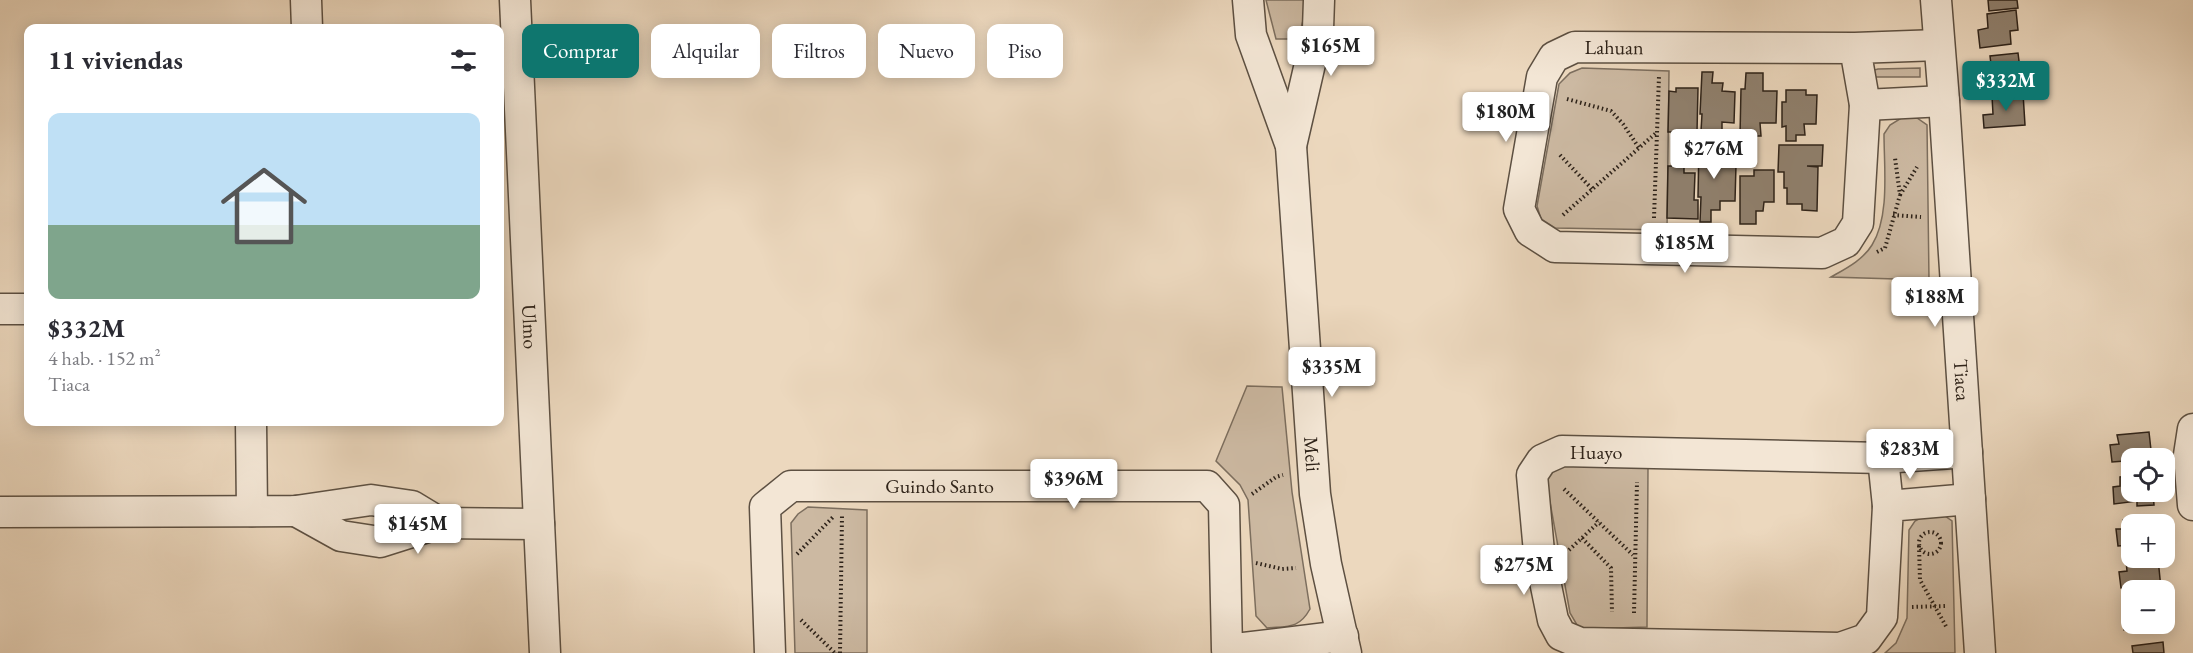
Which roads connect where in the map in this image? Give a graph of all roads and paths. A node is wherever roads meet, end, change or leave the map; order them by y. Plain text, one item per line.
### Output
1 (306, 0) edge
2 (515, 0) edge
3 (1248, 0) edge
4 (1319, 0) edge
5 (1936, 0) edge
6 (307, 24) edge
7 (1939, 45) junction
8 (1660, 47) junction
9 (1855, 48) junction
10 (1540, 91) junction
11 (1944, 101) junction
12 (1865, 105) junction
13 (1533, 128) junction
14 (1657, 133) junction
15 (1291, 146) junction
16 (1639, 148) junction
17 (1895, 150) dead end
18 (1919, 163) dead end
19 (1592, 189) junction
20 (1900, 195) junction
21 (1858, 213) junction
22 (1895, 215) junction
23 (1952, 219) junction
24 (1538, 237) junction
25 (1836, 247) junction
26 (1653, 249) junction
27 (0, 309) edge
28 (24, 309) edge
29 (251, 426) edge
30 (2193, 429) edge
31 (1638, 452) junction
32 (1967, 452) junction
33 (1883, 458) junction
34 (1539, 465) junction
35 (1313, 468) junction
36 (1970, 499) junction
37 (2193, 505) edge
38 (1888, 506) junction
39 (252, 511) junction
40 (296, 511) junction
41 (0, 512) edge
42 (1224, 514) junction
43 (441, 523) junction
44 (539, 524) junction
45 (1582, 538) dead end
46 (1919, 546) junction
47 (1633, 555) dead end
48 (1225, 557) junction
49 (1326, 564) junction
50 (768, 583) junction
51 (1935, 606) junction
52 (1977, 606) junction
53 (1883, 608) junction
54 (1950, 634) dead end
55 (1623, 643) junction
56 (1345, 645) edge
57 (1228, 651) edge
58 (545, 653) edge
59 (770, 653) edge
60 (840, 653) edge
61 (1980, 653) edge

1 - 6 street
2 - 44 street, Ulmo
3 - 15 street, Meli
4 - 15 street, Meli
5 - 7 street, Tiaca
7 - 9 street, Lahuan
7 - 11 street, Tiaca
8 - 9 street, Lahuan
8 - 10 street, Lahuan
8 - 14 path
9 - 12 street
10 - 13 street, Lahuan
10 - 16 path
11 - 12 street
11 - 23 street, Tiaca
12 - 21 street
13 - 19 path
13 - 24 street, Lahuan
14 - 16 path
14 - 26 path
15 - 35 street, Meli
16 - 19 path
17 - 20 path
18 - 20 path
19 - 24 path
20 - 22 path
21 - 22 path
21 - 25 street
22 - 23 path
22 - 25 path
23 - 32 street, Tiaca
24 - 26 street
25 - 26 street
27 - 28 street
29 - 39 street
30 - 37 street
31 - 33 street, Huayo
31 - 34 street, Huayo
31 - 55 path
32 - 33 street, Huayo
32 - 36 street, Tiaca
33 - 38 street
34 - 47 path
34 - 55 street
35 - 42 path
35 - 49 street, Meli
36 - 38 street
36 - 52 street, Tiaca
38 - 53 street
39 - 40 street
39 - 41 street
40 - 43 street
40 - 43 street
42 - 48 street, Guindo Santo
42 - 50 street, Guindo Santo
43 - 44 street
44 - 58 street, Ulmo
45 - 55 path
46 - 46 path
46 - 51 path
48 - 49 path
48 - 57 street, Guindo Santo
49 - 56 street, Meli
50 - 59 street, Guindo Santo
50 - 60 path
51 - 52 path
51 - 53 path
51 - 54 path
52 - 61 street, Tiaca
53 - 55 street
56 - 57 street, Guindo Santo

